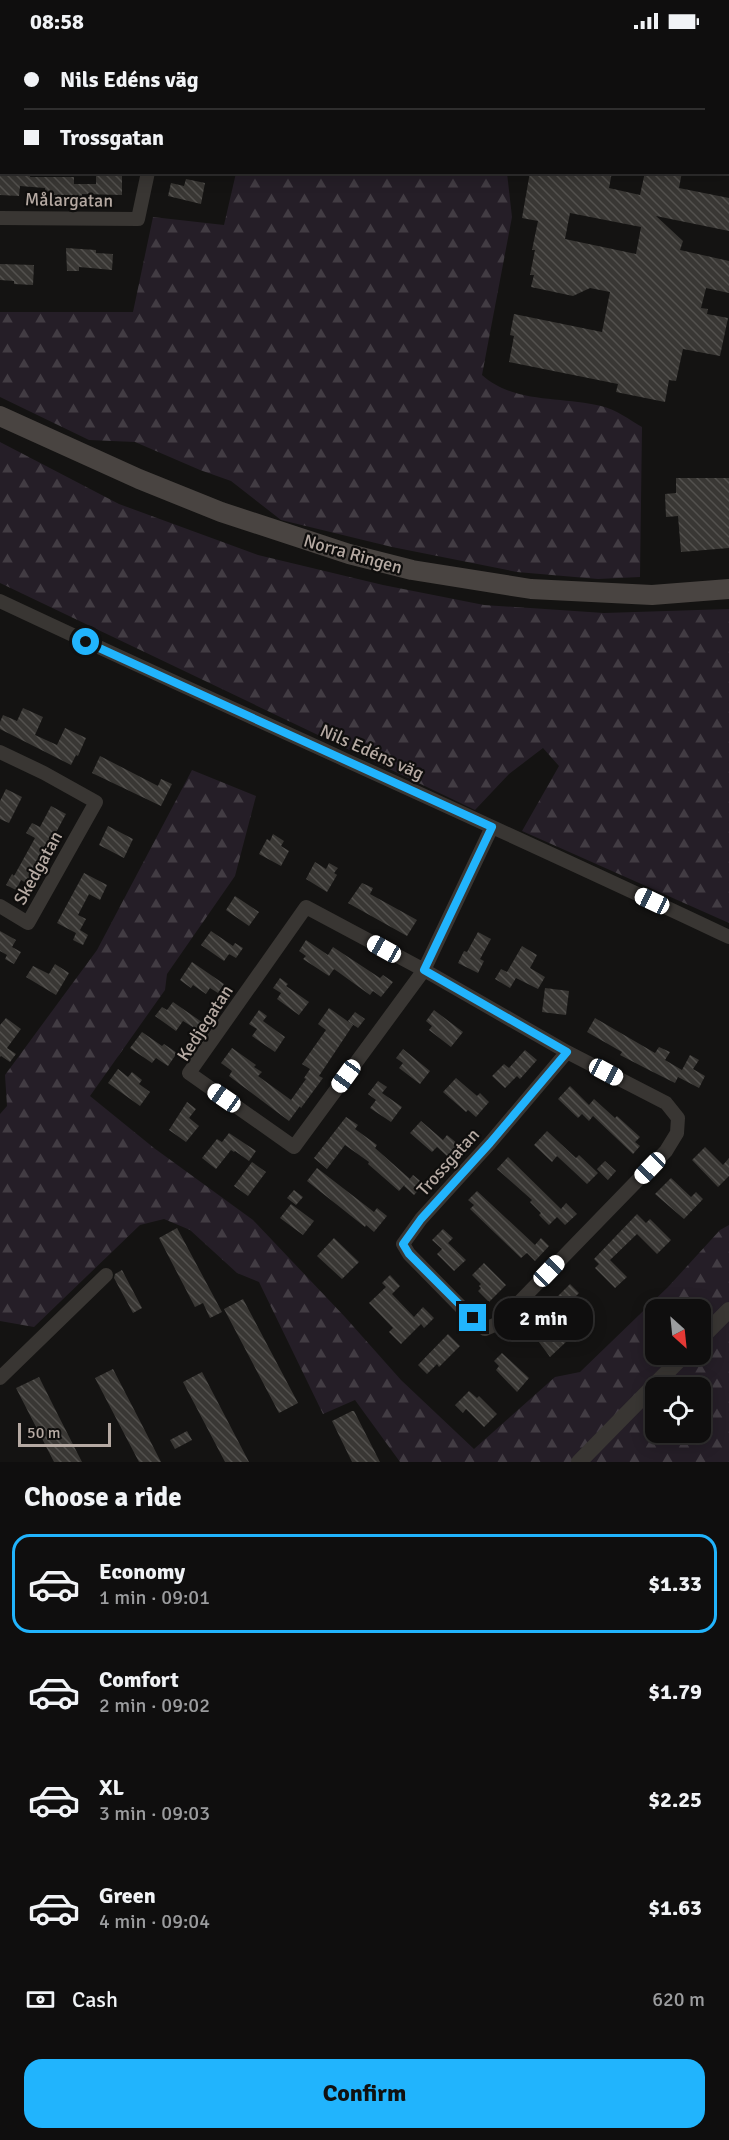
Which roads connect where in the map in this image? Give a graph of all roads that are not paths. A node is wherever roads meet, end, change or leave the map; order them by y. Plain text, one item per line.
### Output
1 (148, 174) edge
2 (0, 218) edge
3 (0, 416) edge
4 (729, 589) edge
5 (0, 601) edge
6 (0, 752) edge
7 (492, 827) junction
8 (0, 906) edge
9 (729, 937) edge
10 (424, 970) junction
11 (567, 1052) junction
12 (106, 1275) dead end
13 (729, 1310) edge
14 (711, 1328) edge
15 (674, 1365) edge
16 (0, 1378) edge
17 (579, 1462) edge

1 - 2 street, Målargatan
3 - 4 main road, Norra Ringen
5 - 7 street, Nils Edéns väg
6 - 8 street, Skedgatan
7 - 9 street, Nils Edéns väg
7 - 10 street, Kedjegatan
10 - 10 street, Kedjegatan
10 - 11 street, Trossgatan
11 - 11 street, Trossgatan
12 - 16 street
13 - 14 street
15 - 17 street

